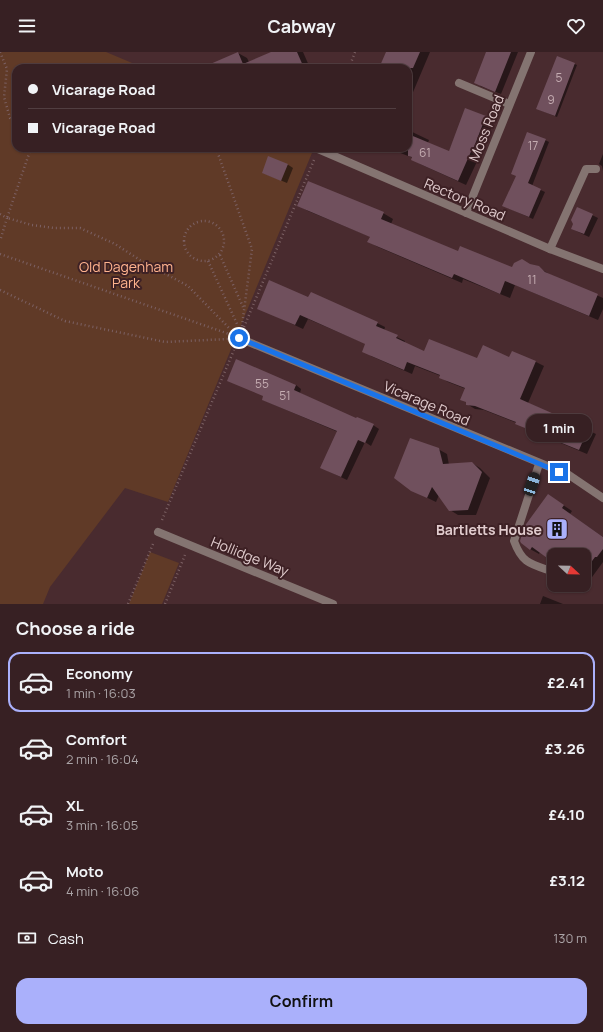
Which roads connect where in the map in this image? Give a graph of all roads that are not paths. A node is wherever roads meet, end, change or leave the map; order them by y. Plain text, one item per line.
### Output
1 (531, 52) edge
2 (459, 83) dead end
3 (509, 104) junction
4 (325, 152) edge
5 (596, 169) dead end
6 (466, 213) junction
7 (550, 250) junction
8 (603, 269) edge
9 (239, 338) road end
10 (539, 464) junction
11 (603, 498) edge
12 (158, 532) road end
13 (547, 570) edge
14 (333, 604) edge

1 - 3 street, Moss Road
2 - 3 street
3 - 6 street, Moss Road
4 - 6 street, Rectory Road
5 - 7 street
6 - 7 street, Rectory Road
7 - 8 street, Rectory Road
9 - 10 street, Vicarage Road
10 - 11 street, Vicarage Road
10 - 13 street
12 - 14 street, Hollidge Way

